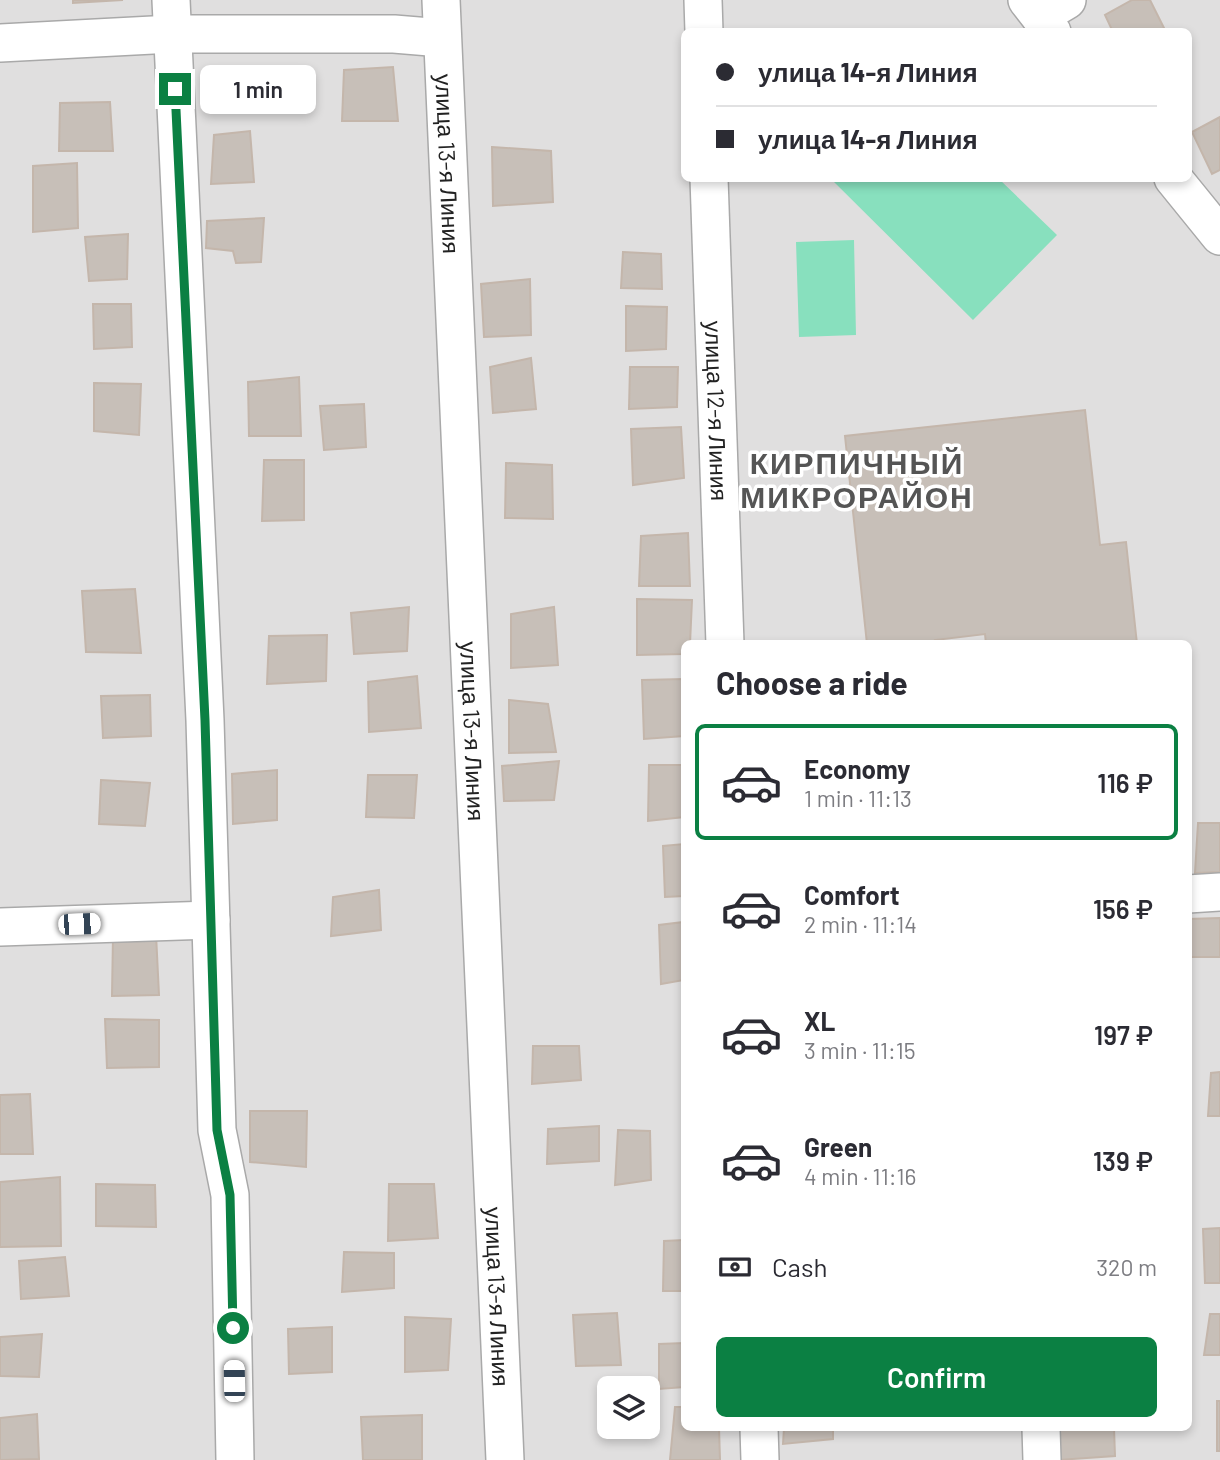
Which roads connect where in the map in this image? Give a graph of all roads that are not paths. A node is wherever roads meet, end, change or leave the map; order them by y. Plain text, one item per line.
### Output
1 (441, 0) edge
2 (703, 0) edge
3 (171, 17) edge
4 (704, 28) edge
5 (442, 38) junction
6 (0, 43) edge
7 (709, 182) edge
8 (1177, 182) edge
9 (1213, 214) edge
10 (725, 640) edge
11 (1220, 892) edge
12 (1192, 894) edge
13 (211, 920) junction
14 (0, 927) edge
15 (759, 1431) edge
16 (1041, 1431) edge
17 (235, 1460) edge
18 (505, 1460) edge
19 (760, 1460) edge
20 (1042, 1460) edge

1 - 5 street, улица 13-я Линия
2 - 4 street
3 - 5 street
3 - 6 street
3 - 13 street
5 - 18 street, улица 13-я Линия
7 - 10 street, улица 12-я Линия
8 - 9 street
11 - 12 street
13 - 14 street
13 - 17 street
15 - 19 street
16 - 20 street

